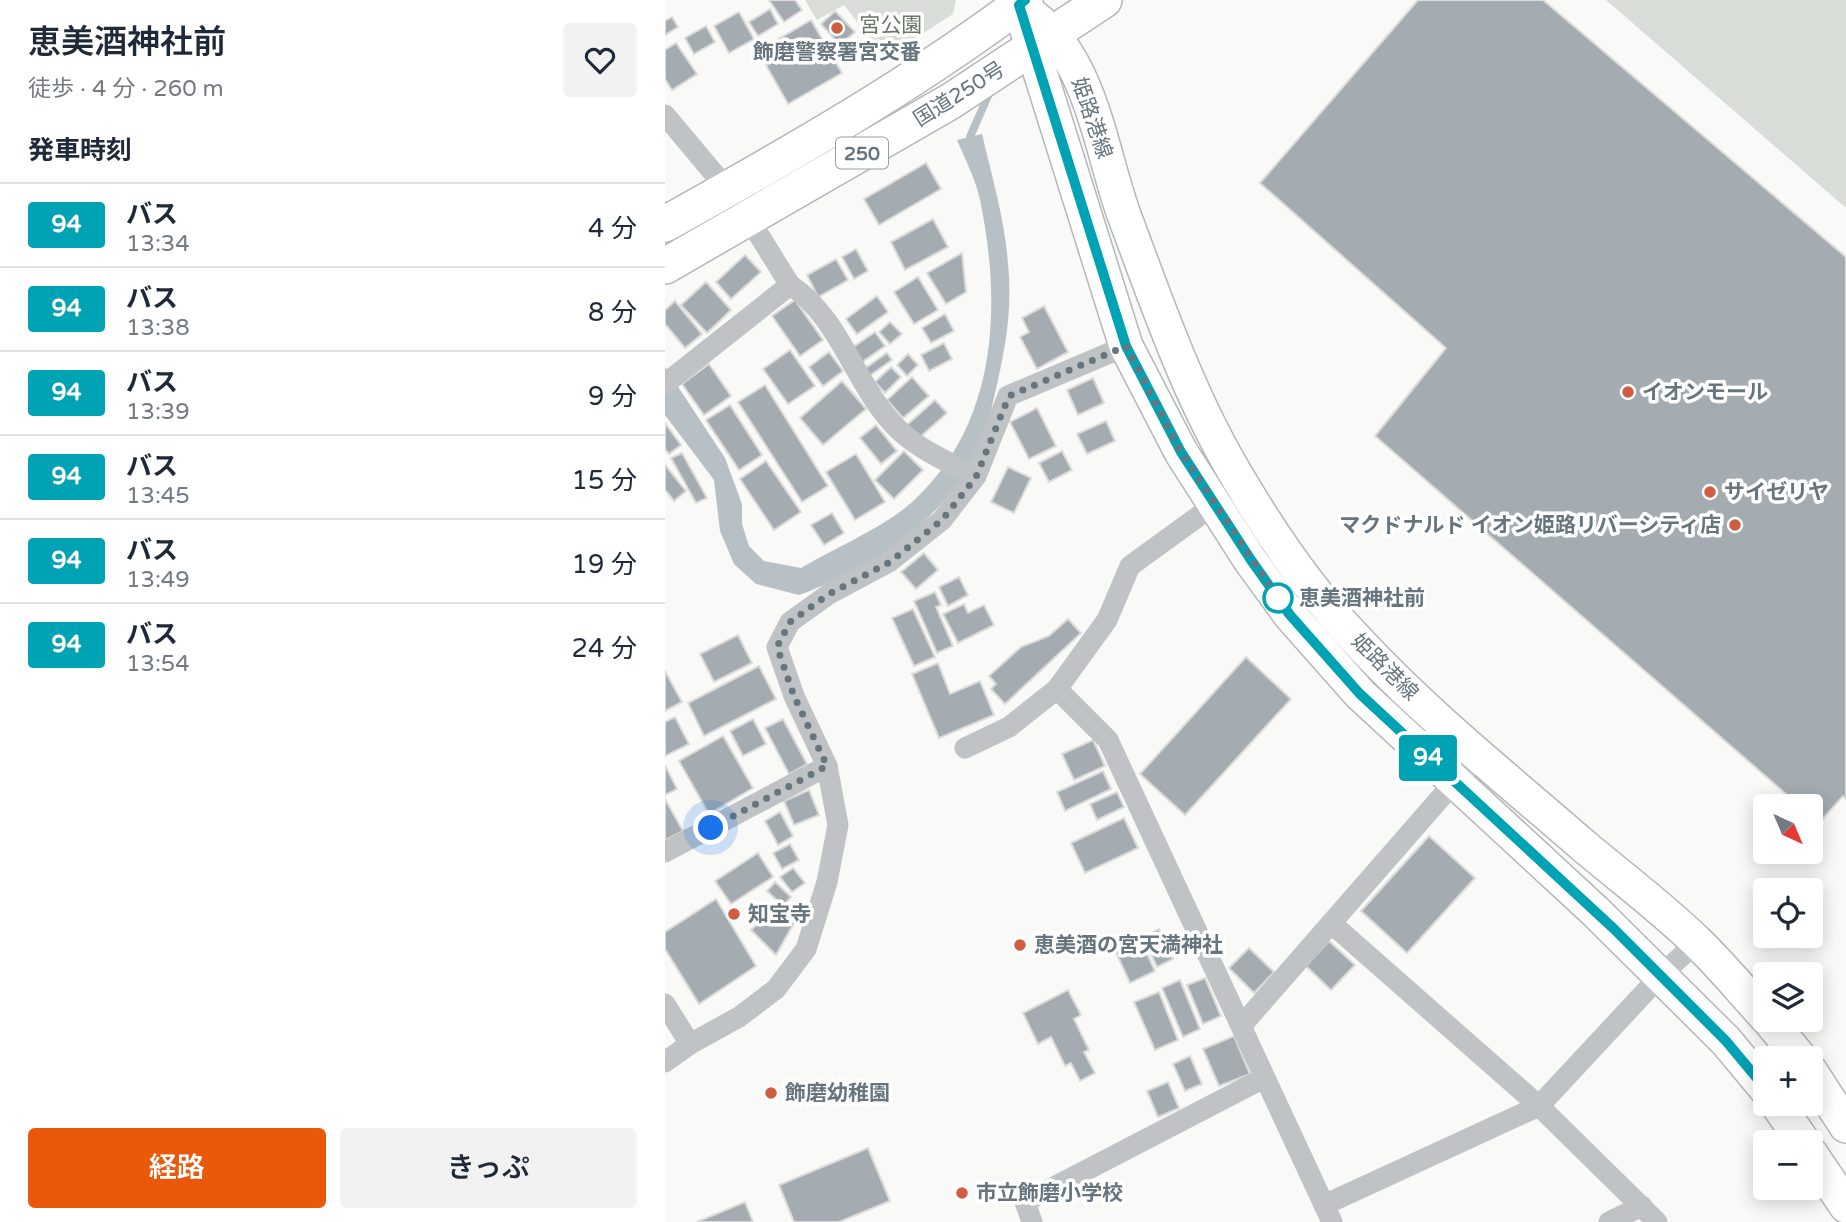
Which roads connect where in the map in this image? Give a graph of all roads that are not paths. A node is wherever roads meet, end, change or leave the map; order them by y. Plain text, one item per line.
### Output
1 (1104, 0) edge
2 (1022, 3) edge
3 (1043, 40) junction
4 (665, 115) edge
5 (727, 189) junction
6 (749, 219) junction
7 (665, 224) edge
8 (665, 266) edge
9 (790, 285) junction
10 (1126, 346) junction
11 (672, 378) edge
12 (976, 477) junction
13 (1214, 505) junction
14 (1058, 689) junction
15 (965, 748) dead end
16 (1478, 755) junction
17 (827, 766) junction
18 (1453, 782) junction
19 (665, 852) edge
20 (1331, 923) junction
21 (1697, 942) junction
22 (1661, 975) junction
23 (665, 1004) edge
24 (1753, 1004) edge
25 (1243, 1024) junction
26 (1778, 1032) edge
27 (690, 1044) junction
28 (1790, 1046) edge
29 (665, 1062) edge
30 (1753, 1073) edge
31 (1264, 1078) junction
32 (1823, 1091) edge
33 (1539, 1106) junction
34 (1846, 1126) edge
35 (1823, 1172) edge
36 (1642, 1206) junction
37 (1846, 1206) edge
38 (1328, 1213) edge
39 (1032, 1222) edge
40 (1609, 1222) edge
41 (1657, 1222) edge

1 - 3 highway, 国道250号 / 250
2 - 3 main road, 姫路港線
2 - 5 highway, 国道250号 / 250
3 - 6 highway, 国道250号 / 250
3 - 10 main road, 姫路港線
3 - 16 main road, 姫路港線
4 - 5 street
5 - 7 highway, 国道250号 / 250
6 - 8 highway, 国道250号 / 250
6 - 9 street
9 - 11 street
9 - 12 street
10 - 12 street
10 - 13 main road, 姫路港線
12 - 17 street
13 - 14 street
13 - 18 main road, 姫路港線
14 - 15 street
14 - 25 street
16 - 18 street
16 - 21 main road, 姫路港線
17 - 19 street
17 - 27 street
18 - 20 street
18 - 22 main road, 姫路港線
20 - 25 street
20 - 33 street
21 - 22 street
21 - 24 main road, 姫路港線
22 - 30 main road, 姫路港線
22 - 33 street
23 - 27 street
25 - 31 street
26 - 28 main road, 姫路港線
27 - 29 street
31 - 38 street
31 - 39 street
32 - 34 main road
33 - 36 street
33 - 38 street
35 - 37 main road
36 - 40 street
36 - 41 street

